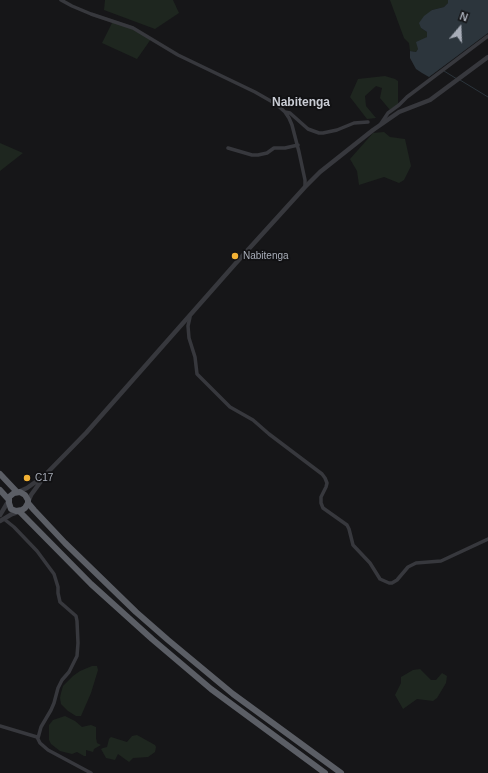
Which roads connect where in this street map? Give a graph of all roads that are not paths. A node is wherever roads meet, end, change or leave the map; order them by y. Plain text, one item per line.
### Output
1 (61, 0) edge
2 (488, 36) edge
3 (488, 57) edge
4 (285, 112) junction
5 (368, 122) dead end
6 (378, 126) junction
7 (298, 145) junction
8 (228, 148) dead end
9 (305, 187) junction
10 (190, 317) junction
11 (47, 473) junction
12 (0, 474) edge
13 (0, 490) edge
14 (17, 492) junction
15 (8, 500) junction
16 (28, 503) junction
17 (19, 511) junction
18 (0, 515) edge
19 (2, 520) edge
20 (488, 539) edge
21 (0, 726) edge
22 (38, 738) junction
23 (91, 773) edge
24 (325, 773) edge
25 (341, 773) edge

1 - 4 street
2 - 6 street
3 - 6 street
4 - 5 street
4 - 7 street
6 - 9 street
7 - 8 street
7 - 9 street
9 - 10 street
10 - 11 street
10 - 20 street
11 - 14 street
11 - 16 street
12 - 14 highway
13 - 15 highway
14 - 15 highway
14 - 16 highway
15 - 17 highway
15 - 18 street
16 - 17 highway
16 - 25 highway
17 - 19 street
17 - 24 highway
19 - 22 street
21 - 22 street
22 - 23 street

